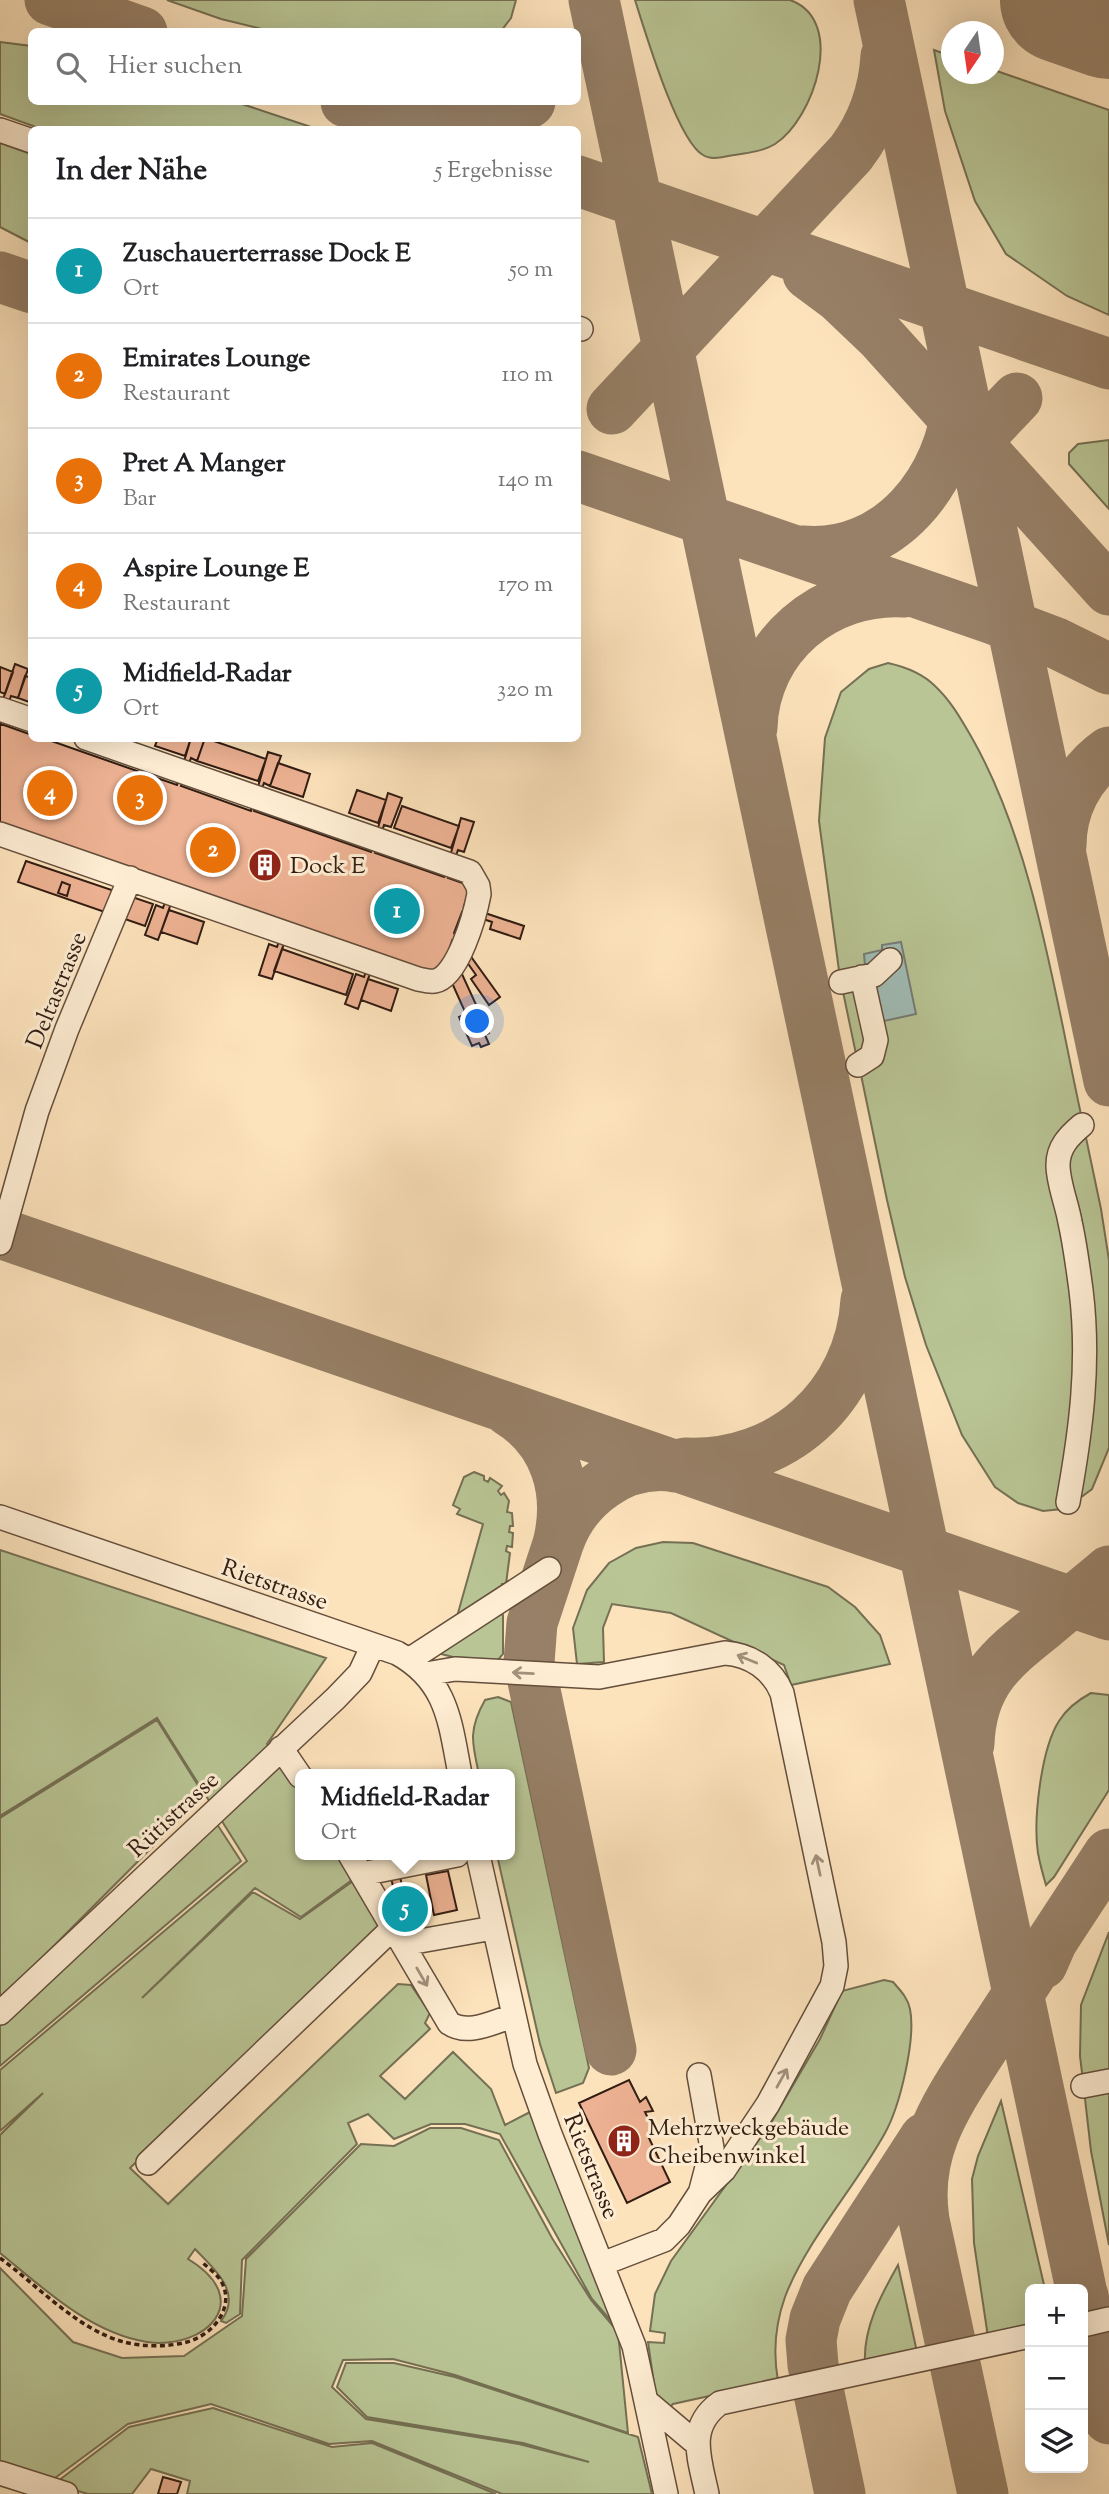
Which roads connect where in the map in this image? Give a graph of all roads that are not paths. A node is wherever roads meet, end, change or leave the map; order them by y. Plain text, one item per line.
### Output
1 (0, 130) edge
2 (28, 140) edge
3 (0, 709) edge
4 (28, 719) edge
5 (98, 742) edge
6 (0, 834) edge
7 (130, 878) junction
8 (890, 960) dead end
9 (858, 1065) dead end
10 (1082, 1125) dead end
11 (0, 1243) edge
12 (1068, 1502) dead end
13 (0, 1517) edge
14 (549, 1569) dead end
15 (373, 1645) junction
16 (418, 1667) junction
17 (281, 1748) junction
18 (295, 1769) edge
19 (459, 1769) edge
20 (401, 1860) edge
21 (479, 1860) edge
22 (356, 1864) edge
23 (493, 1928) junction
24 (398, 1936) junction
25 (0, 2013) edge
26 (513, 2016) junction
27 (699, 2076) dead end
28 (1109, 2081) edge
29 (1083, 2086) dead end
30 (706, 2106) junction
31 (758, 2119) junction
32 (148, 2163) dead end
33 (701, 2193) junction
34 (603, 2264) junction
35 (1109, 2319) edge
36 (1088, 2324) edge
37 (1025, 2337) edge
38 (646, 2401) junction
39 (697, 2444) junction
40 (0, 2473) edge
41 (66, 2494) edge
42 (666, 2494) edge
43 (707, 2494) edge

1 - 2 lane
3 - 4 lane
5 - 7 lane
6 - 7 lane
7 - 11 lane, Deltastrasse
8 - 9 lane
10 - 12 lane
13 - 15 lane, Rietstrasse
14 - 16 lane
15 - 16 lane, Rietstrasse
15 - 17 lane, Rütistrasse
16 - 19 lane
31 -> 16 lane
17 - 18 lane
17 - 25 lane, Rütistrasse
20 - 22 lane
21 - 23 lane, Rietstrasse
22 - 24 lane
23 - 24 lane
23 - 26 lane, Rietstrasse
24 -> 26 lane
24 - 32 lane
26 - 34 lane, Rietstrasse
27 - 30 lane
28 - 29 lane
30 - 31 lane
30 - 33 lane
31 - 33 lane
33 - 34 lane
34 - 38 lane, Rietstrasse
35 - 36 lane
37 - 39 lane
38 - 39 lane
38 - 42 lane, Rietstrasse
39 - 43 lane
40 - 41 lane

